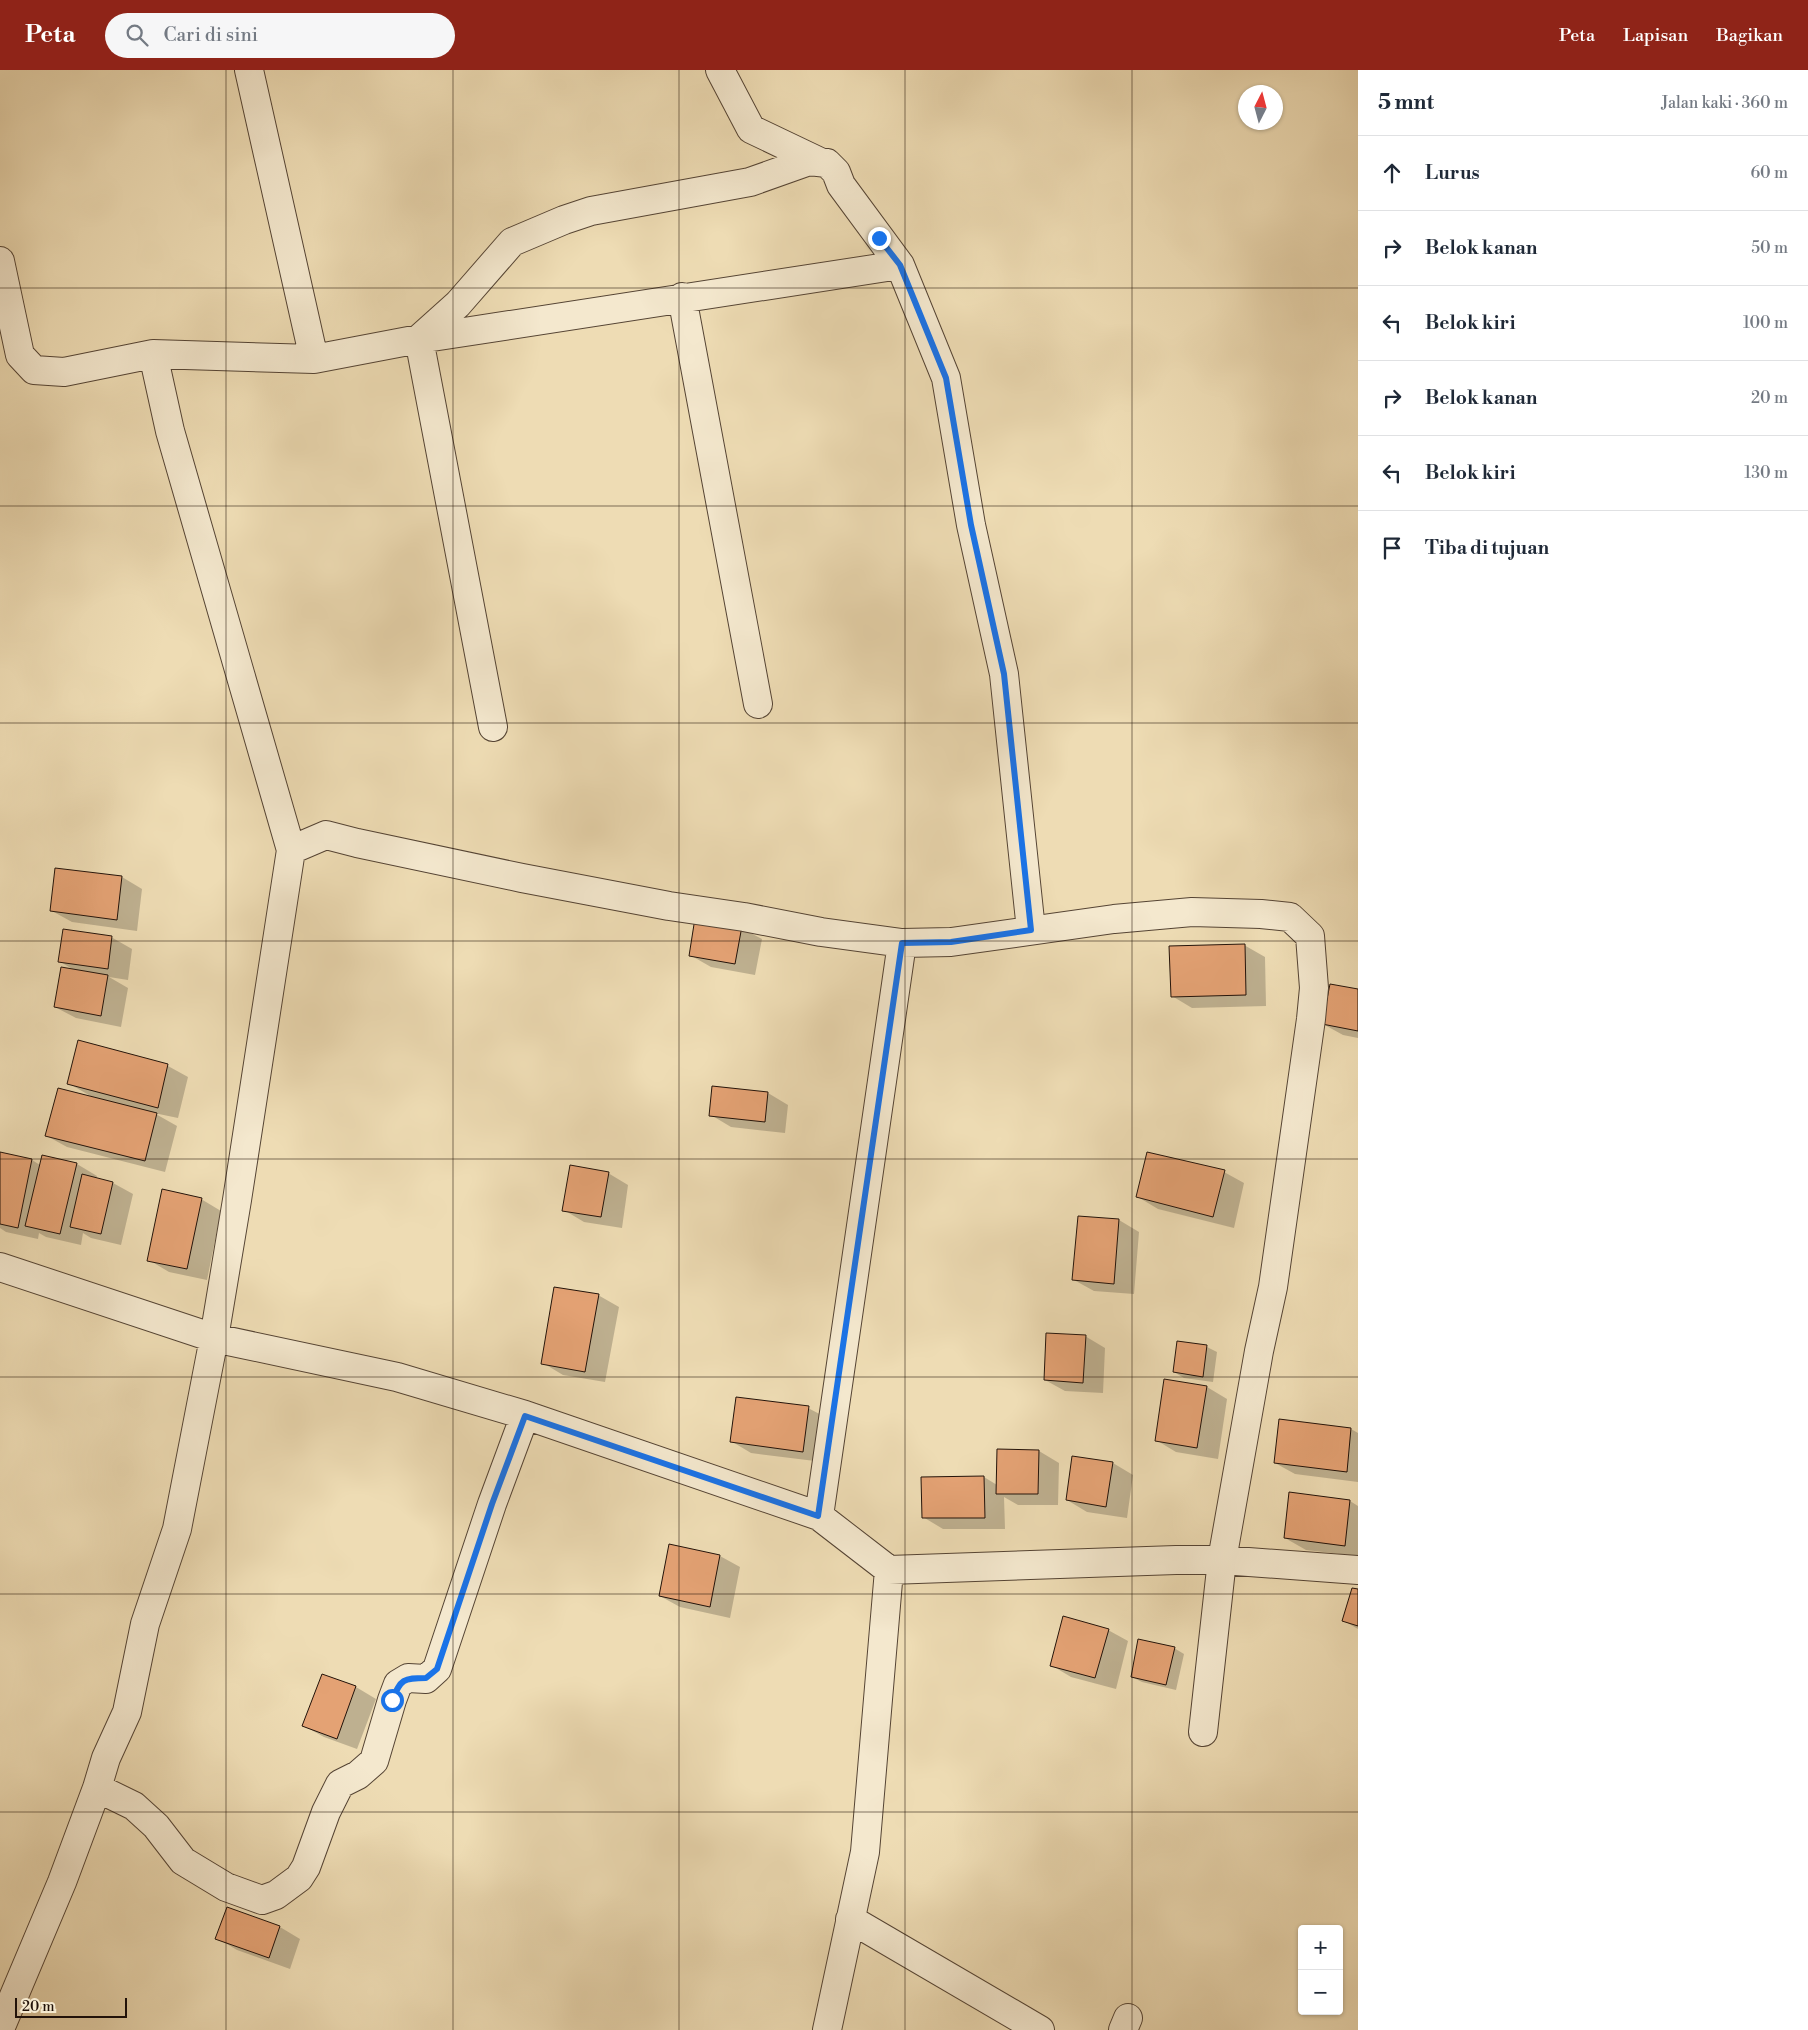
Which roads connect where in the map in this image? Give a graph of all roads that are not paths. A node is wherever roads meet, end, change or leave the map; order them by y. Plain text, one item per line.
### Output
1 (249, 70) edge
2 (720, 70) edge
3 (820, 162) junction
4 (0, 261) edge
5 (900, 265) junction
6 (682, 297) junction
7 (419, 339) junction
8 (153, 354) junction
9 (314, 359) junction
10 (758, 704) dead end
11 (493, 727) dead end
12 (291, 850) junction
13 (1031, 930) junction
14 (902, 943) junction
15 (0, 1267) edge
16 (214, 1338) junction
17 (525, 1416) junction
18 (818, 1516) junction
19 (1222, 1560) junction
20 (889, 1570) junction
21 (1358, 1570) edge
22 (1203, 1732) dead end
23 (97, 1788) junction
24 (850, 1919) junction
25 (0, 2028) edge
26 (827, 2030) edge
27 (1040, 2030) edge

1 - 9 street
2 - 3 street
3 - 5 street
3 - 7 street
4 - 8 street
5 - 6 street
5 - 13 street
6 - 7 street
6 - 10 street
7 - 9 street
7 - 11 street
8 - 9 street
8 - 12 street
12 - 14 street
12 - 16 street
13 - 14 street
13 - 19 street
14 - 18 street
15 - 16 street
16 - 17 street
16 - 23 street
17 - 18 street
17 - 23 street
18 - 20 street
19 - 20 street
19 - 21 street
19 - 22 street
20 - 24 street
23 - 25 street
24 - 26 street
24 - 27 street

